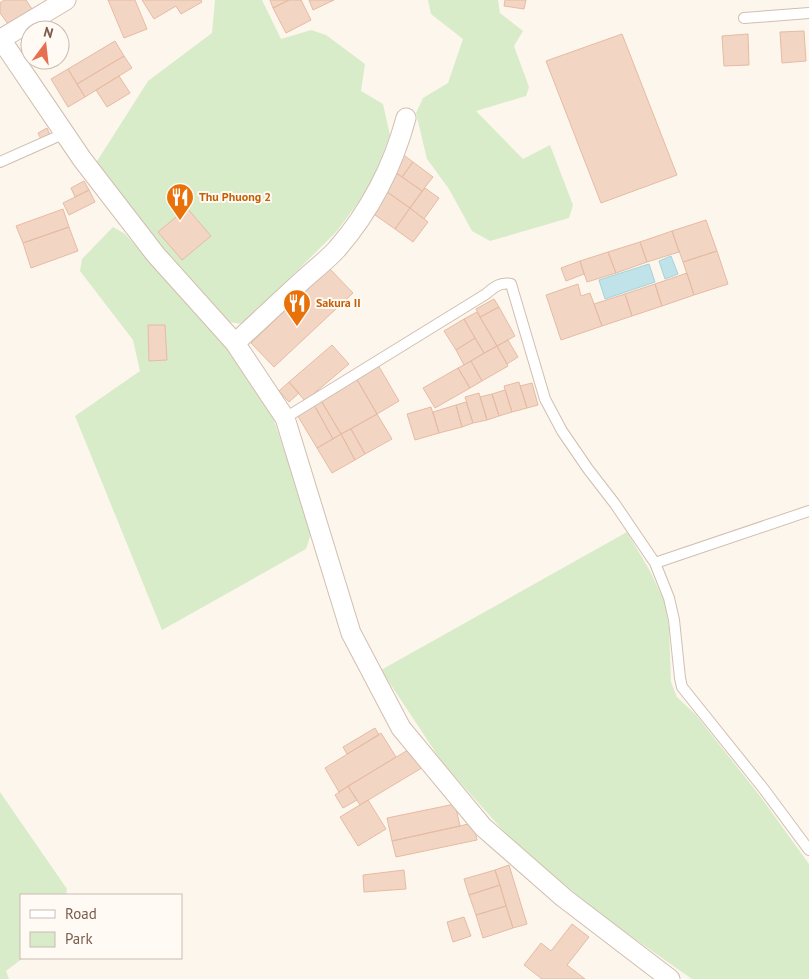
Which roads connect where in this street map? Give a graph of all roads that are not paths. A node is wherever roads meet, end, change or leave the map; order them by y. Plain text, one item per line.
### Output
1 (66, 0) edge
2 (809, 13) edge
3 (744, 18) dead end
4 (0, 38) edge
5 (406, 118) dead end
6 (63, 134) junction
7 (0, 162) edge
8 (235, 343) junction
9 (285, 418) junction
10 (809, 511) edge
11 (655, 564) junction
12 (809, 850) edge
13 (670, 979) edge

1 - 4 street
2 - 3 lane
4 - 6 street
5 - 8 street
6 - 7 lane
6 - 8 street
8 - 9 street
9 - 11 lane
9 - 13 street
10 - 11 lane
11 - 12 lane

